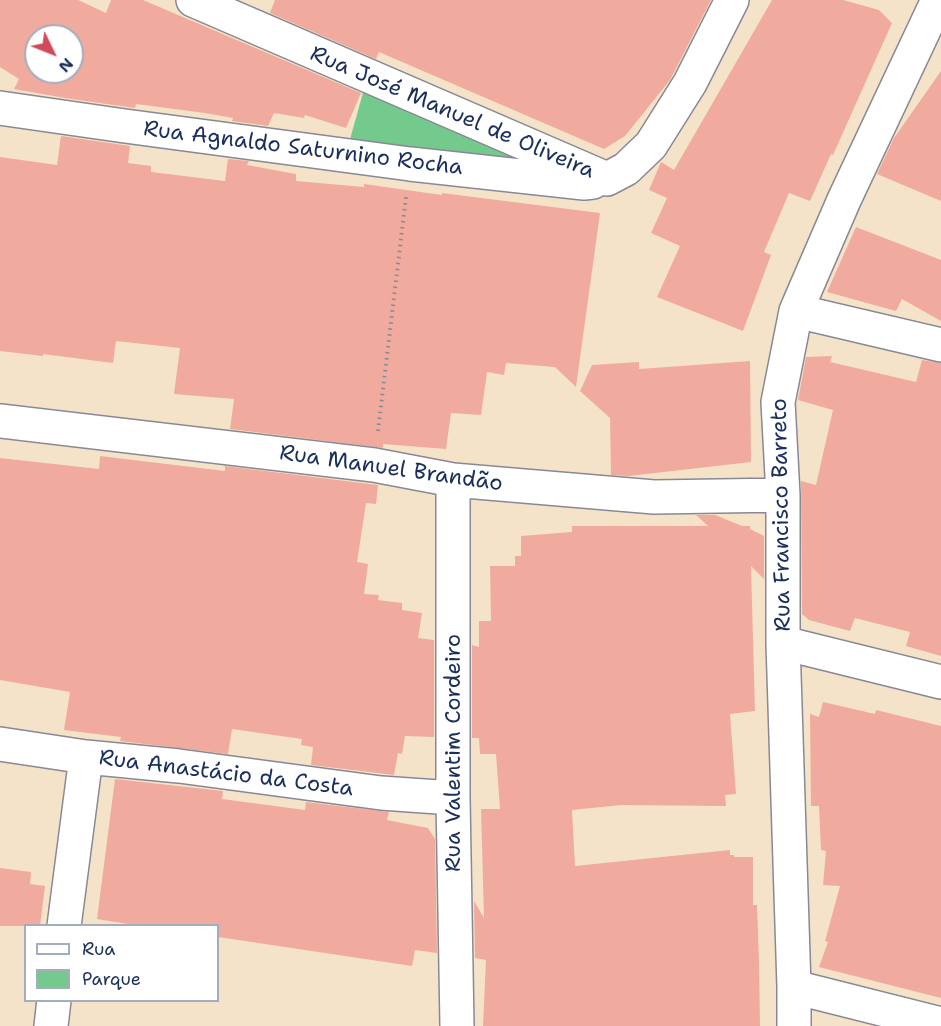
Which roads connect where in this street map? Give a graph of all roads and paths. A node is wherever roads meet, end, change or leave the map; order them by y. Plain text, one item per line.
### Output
1 (193, 0) edge
2 (732, 0) edge
3 (938, 0) edge
4 (0, 108) edge
5 (410, 164) junction
6 (607, 179) junction
7 (796, 311) junction
8 (941, 345) edge
9 (0, 421) edge
10 (374, 465) junction
11 (453, 480) junction
12 (783, 495) junction
13 (783, 643) junction
14 (941, 682) edge
15 (0, 744) edge
16 (86, 757) junction
17 (453, 798) junction
18 (64, 924) edge
19 (794, 987) junction
20 (54, 1002) edge
21 (941, 1024) edge
22 (51, 1026) edge
23 (457, 1026) edge
24 (794, 1026) edge

1 - 6 street, Rua José Manuel de Oliveira
2 - 6 street, Rua José Manuel de Oliveira
3 - 7 street, Rua Francisco Barreto
4 - 5 street, Rua Agnaldo Saturnino Rocha
5 - 6 street, Rua Agnaldo Saturnino Rocha
5 - 10 path
7 - 8 street
7 - 12 street, Rua Francisco Barreto
9 - 10 street, Rua Manuel Brandão
10 - 11 street, Rua Manuel Brandão
11 - 12 street, Rua Manuel Brandão
11 - 17 street, Rua Valentim Cordeiro
12 - 13 street, Rua Francisco Barreto
13 - 14 street
13 - 19 street, Rua Francisco Barreto
15 - 16 street, Rua Anastácio da Costa
16 - 17 street, Rua Anastácio da Costa
16 - 18 street
17 - 23 street, Rua Valentim Cordeiro
19 - 21 street
19 - 24 street, Rua Francisco Barreto
20 - 22 street

